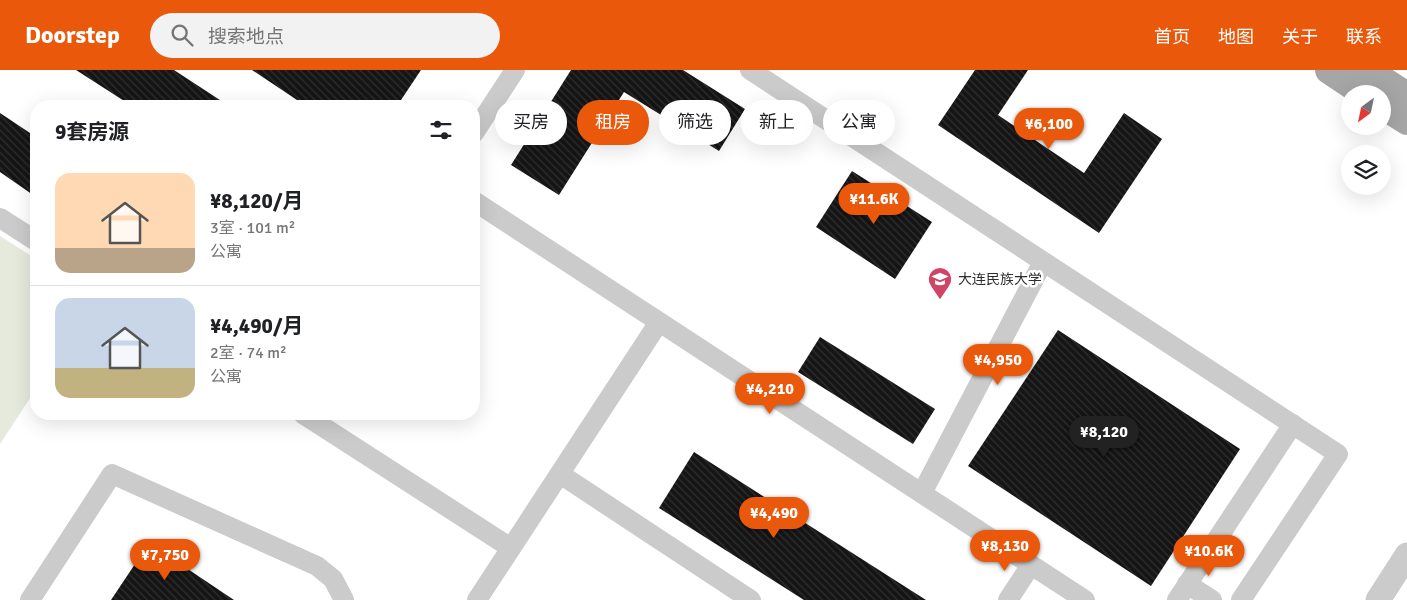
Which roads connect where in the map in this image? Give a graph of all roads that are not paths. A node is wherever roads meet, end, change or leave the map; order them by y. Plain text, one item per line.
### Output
1 (515, 70) edge
2 (750, 70) edge
3 (1329, 70) edge
4 (1367, 70) edge
5 (1352, 85) edge
6 (1407, 96) edge
7 (1391, 111) edge
8 (1407, 121) edge
9 (480, 125) edge
10 (480, 206) edge
11 (0, 218) edge
12 (30, 237) edge
13 (1043, 262) junction
14 (659, 322) junction
15 (312, 420) edge
16 (1293, 424) junction
17 (560, 474) junction
18 (922, 493) junction
19 (511, 548) junction
20 (1407, 555) edge
21 (1031, 564) junction
22 (1182, 592) edge
23 (30, 600) edge
24 (344, 600) edge
25 (477, 600) edge
26 (751, 600) edge
27 (1008, 600) edge
28 (1085, 600) edge
29 (1212, 600) edge
30 (1241, 600) edge
31 (1378, 600) edge

1 - 9 street
2 - 13 street
3 - 5 main road
4 - 6 main road
7 - 8 main road
10 - 14 street
11 - 12 street
13 - 16 street
13 - 18 street
14 - 17 street
14 - 18 street
15 - 19 street
16 - 22 street
16 - 30 street
17 - 19 street
17 - 26 street
18 - 21 street
19 - 25 street
20 - 31 street
21 - 27 street
21 - 28 street
22 - 29 street
23 - 24 street

